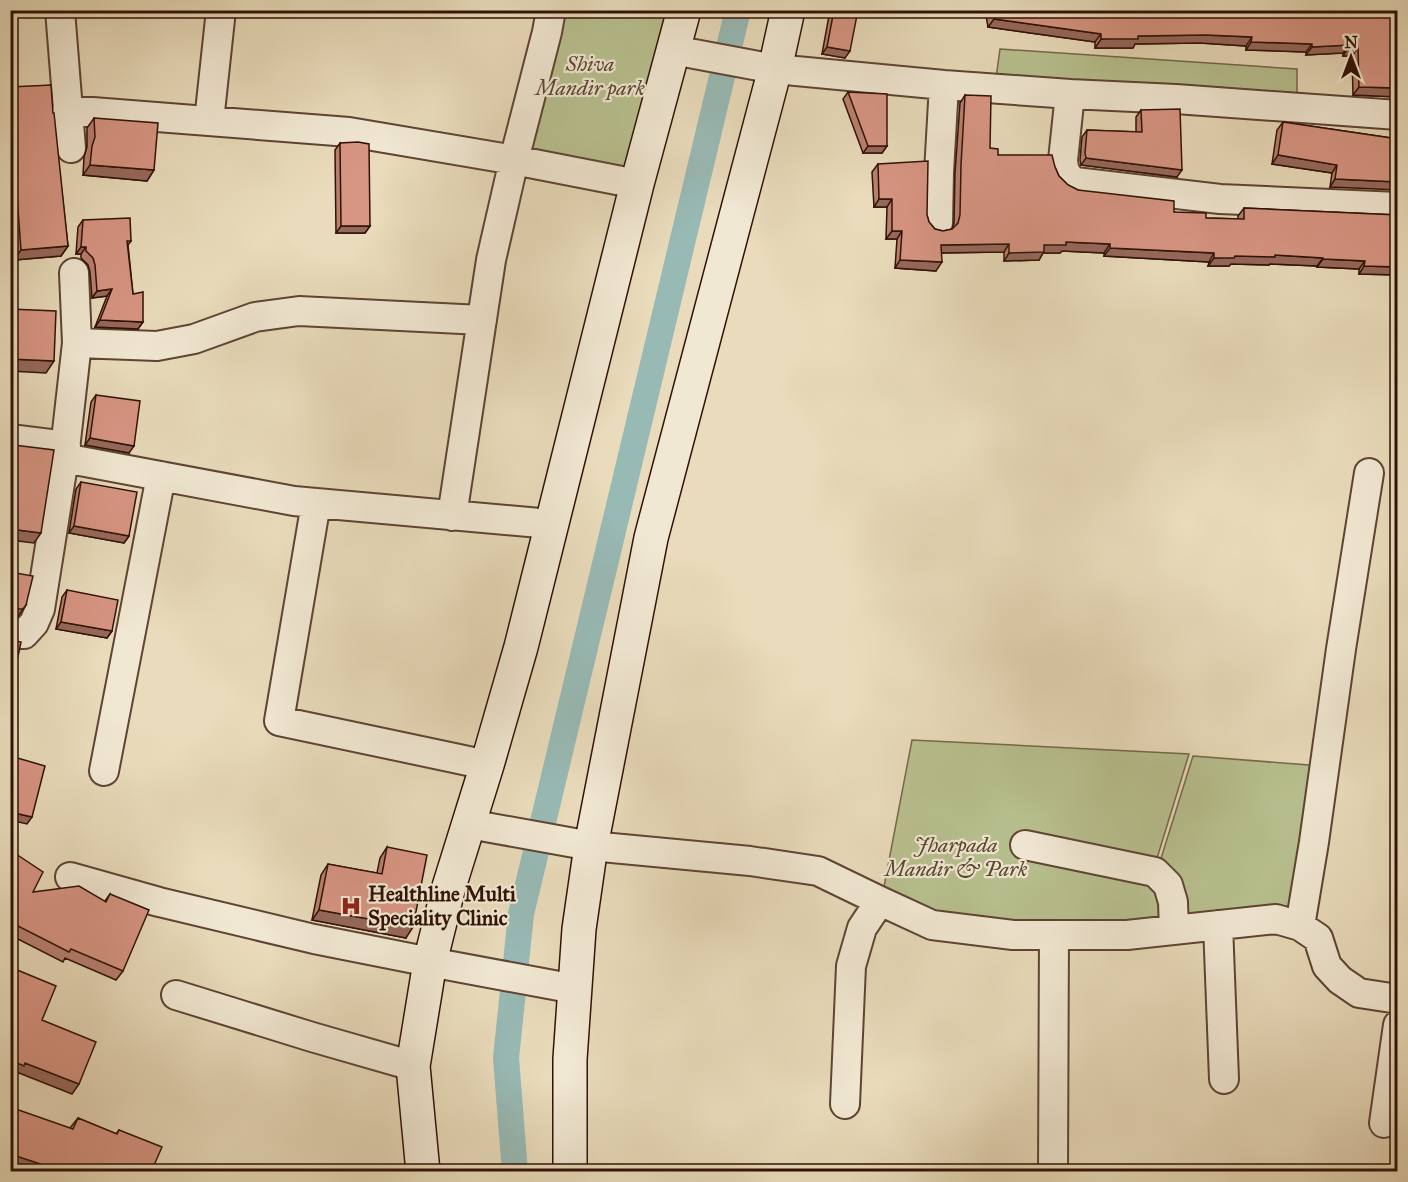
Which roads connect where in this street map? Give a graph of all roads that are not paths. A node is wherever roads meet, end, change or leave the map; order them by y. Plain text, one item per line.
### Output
1 (60, 10) edge
2 (222, 10) edge
3 (550, 10) edge
4 (684, 10) edge
5 (788, 10) edge
6 (674, 50) junction
7 (774, 69) junction
8 (944, 85) junction
9 (1070, 94) junction
10 (67, 110) junction
11 (1398, 115) edge
12 (209, 121) junction
13 (70, 148) dead end
14 (514, 160) junction
15 (637, 184) junction
16 (1398, 207) edge
17 (938, 223) dead end
18 (74, 273) dead end
19 (482, 320) junction
20 (77, 343) junction
21 (10, 439) edge
22 (65, 452) junction
23 (1370, 473) dead end
24 (161, 476) junction
25 (316, 503) junction
26 (452, 516) junction
27 (551, 524) junction
28 (10, 634) edge
29 (488, 765) junction
30 (104, 771) dead end
31 (469, 824) junction
32 (577, 843) junction
33 (1025, 845) dead end
34 (70, 877) dead end
35 (880, 902) junction
36 (1218, 925) junction
37 (1300, 926) junction
38 (1174, 930) junction
39 (1054, 935) junction
40 (430, 962) junction
41 (575, 989) junction
42 (176, 995) dead end
43 (1398, 999) edge
44 (1398, 1025) edge
45 (413, 1066) junction
46 (1224, 1079) dead end
47 (845, 1104) dead end
48 (1384, 1123) dead end
49 (423, 1172) edge
50 (570, 1172) edge
51 (1053, 1172) edge

1 - 10 street
2 - 12 street
3 - 14 street
4 - 6 street
5 - 7 street
6 - 7 street
6 - 15 street
7 - 8 street
7 - 32 street
8 - 9 street
8 - 17 street
9 - 11 street
9 - 16 street
10 - 12 street
10 - 13 street
12 - 14 street
14 - 15 street
14 - 19 street
15 - 27 street
18 - 20 street
19 - 20 street
19 - 26 street
20 - 22 street
21 - 22 street
22 - 24 street
22 - 28 street
23 - 37 street
24 - 25 street
24 - 30 street
25 - 26 street
25 - 29 street
26 - 27 street
27 - 29 street
29 - 31 street
31 - 32 street
31 - 40 street
32 - 35 street
32 - 41 street
33 - 38 street
34 - 40 street
35 - 39 street
35 - 47 street
36 - 37 street
36 - 38 street
36 - 46 street
37 - 43 street
38 - 39 street
39 - 51 street
40 - 41 street
40 - 45 street
41 - 50 street
42 - 45 street
44 - 48 street
45 - 49 street

